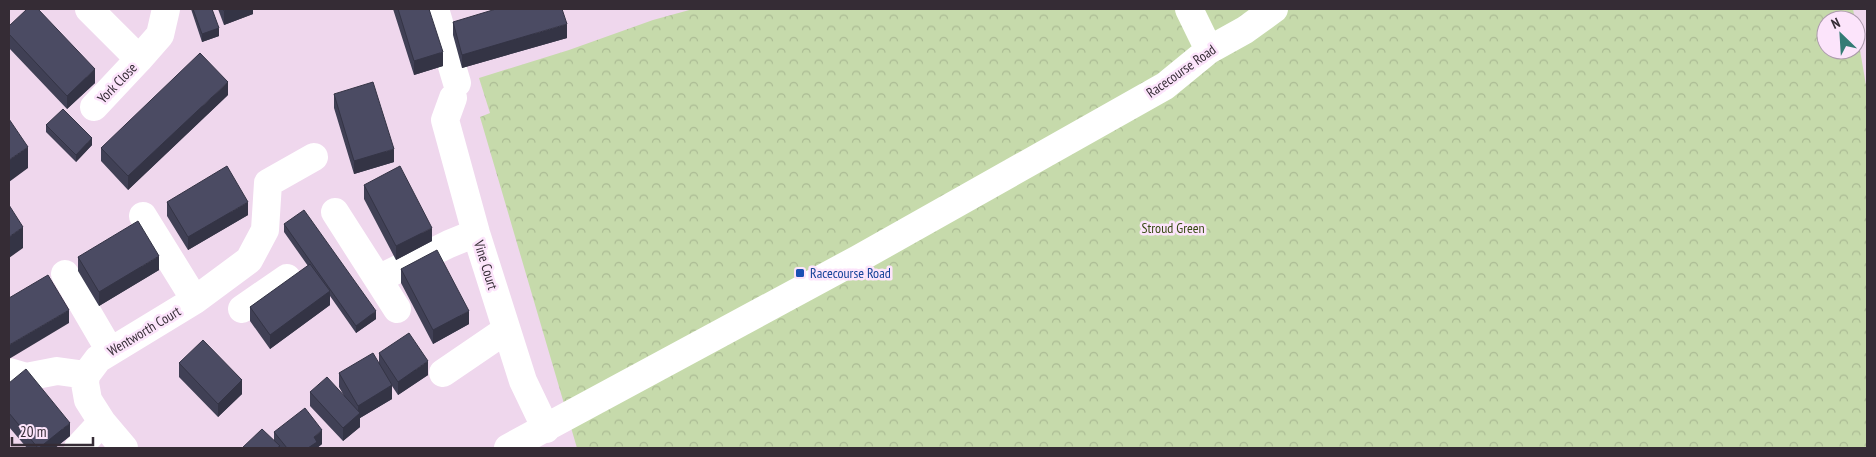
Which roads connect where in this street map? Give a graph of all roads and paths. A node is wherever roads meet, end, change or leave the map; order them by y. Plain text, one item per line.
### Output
1 (89, 9) edge
2 (166, 9) edge
3 (435, 9) edge
4 (1189, 9) edge
5 (1274, 9) edge
6 (1209, 50) junction
7 (139, 60) junction
8 (94, 106) dead end
9 (314, 157) dead end
10 (335, 212) dead end
11 (143, 216) dead end
12 (476, 233) junction
13 (242, 265) junction
14 (65, 274) dead end
15 (287, 278) edge
16 (378, 279) junction
17 (264, 294) junction
18 (195, 300) junction
19 (242, 309) dead end
20 (396, 309) dead end
21 (506, 330) junction
22 (110, 350) junction
23 (9, 372) edge
24 (443, 373) dead end
25 (86, 375) junction
26 (102, 422) junction
27 (546, 428) junction
28 (78, 448) edge
29 (124, 448) edge
30 (508, 448) edge

1 - 7 street, York Close
2 - 7 street, York Close
3 - 12 street, Vine Court
4 - 6 street
5 - 6 street, Racecourse Road
6 - 27 street, Racecourse Road
7 - 8 street, York Close
9 - 13 street, Wentworth Court
10 - 16 street
11 - 18 street
12 - 16 street
12 - 21 street, Vine Court
13 - 17 street
13 - 18 street, Wentworth Court
14 - 22 street
15 - 17 street
16 - 20 street
17 - 19 street
18 - 22 street, Wentworth Court
21 - 24 street
21 - 27 street, Vine Court
22 - 25 street, Wentworth Court
23 - 25 street
25 - 26 street
26 - 28 street
26 - 29 street
27 - 30 street, Racecourse Road

